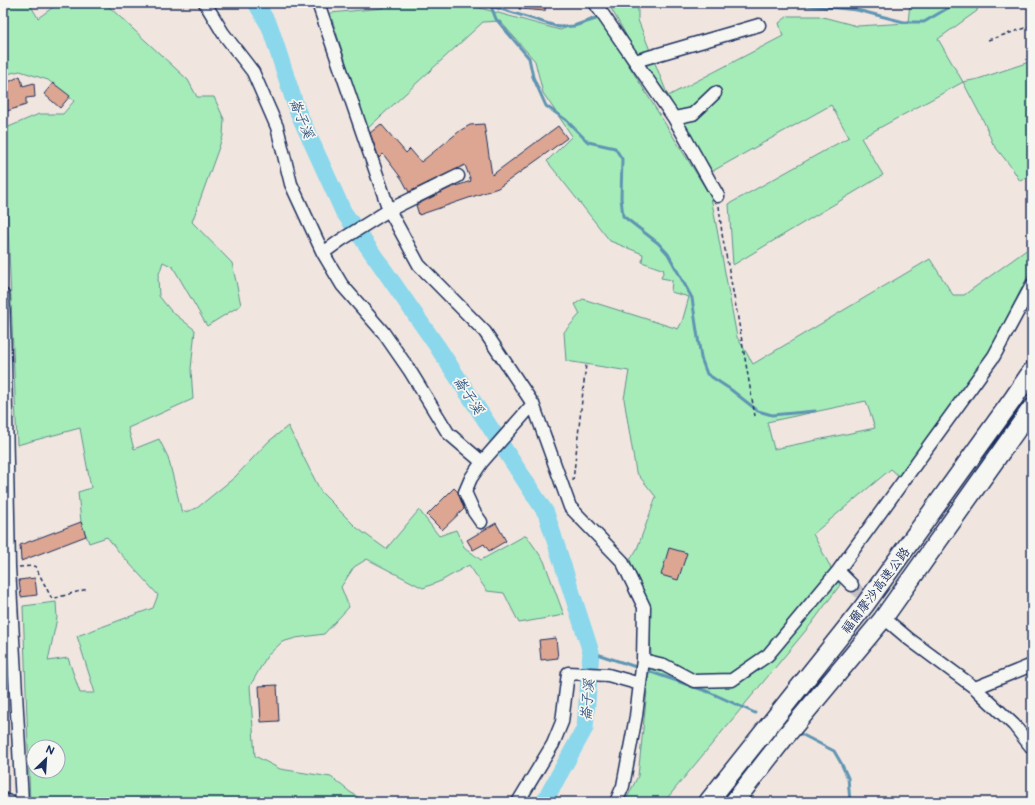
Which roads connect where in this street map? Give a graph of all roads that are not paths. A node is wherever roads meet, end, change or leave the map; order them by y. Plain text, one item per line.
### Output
1 (205, 3) edge
2 (318, 3) edge
3 (595, 3) edge
4 (759, 24) dead end
5 (635, 61) junction
6 (715, 93) dead end
7 (674, 118) junction
8 (458, 176) dead end
9 (718, 196) road end
10 (389, 210) junction
11 (323, 253) junction
12 (1032, 285) edge
13 (3, 295) edge
14 (1030, 372) edge
15 (533, 404) junction
16 (1032, 408) edge
17 (482, 462) junction
18 (481, 522) dead end
19 (838, 571) junction
20 (852, 585) tunnel mouth
21 (890, 623) tunnel mouth
22 (643, 660) junction
23 (1032, 665) edge
24 (640, 684) junction
25 (975, 688) junction
26 (1032, 748) edge
27 (3, 800) edge
28 (10, 802) edge
29 (22, 802) edge
30 (518, 802) edge
31 (616, 802) edge
32 (708, 802) edge
33 (734, 802) edge

1 - 11 street
2 - 10 street
3 - 5 street
4 - 5 street
5 - 7 street
6 - 7 street
7 - 9 street
8 - 10 street
10 - 11 street
10 - 15 street
11 - 17 street
12 - 19 street
13 - 29 street
14 - 32 highway, 福爾摩沙高速公路
15 - 17 street
15 - 22 street
16 - 33 highway, 福爾摩沙高速公路
17 - 18 street
19 - 20 street
19 - 22 street
21 - 25 street
22 - 24 street
23 - 25 street
24 - 30 street
24 - 31 street
25 - 26 street
27 - 28 street

